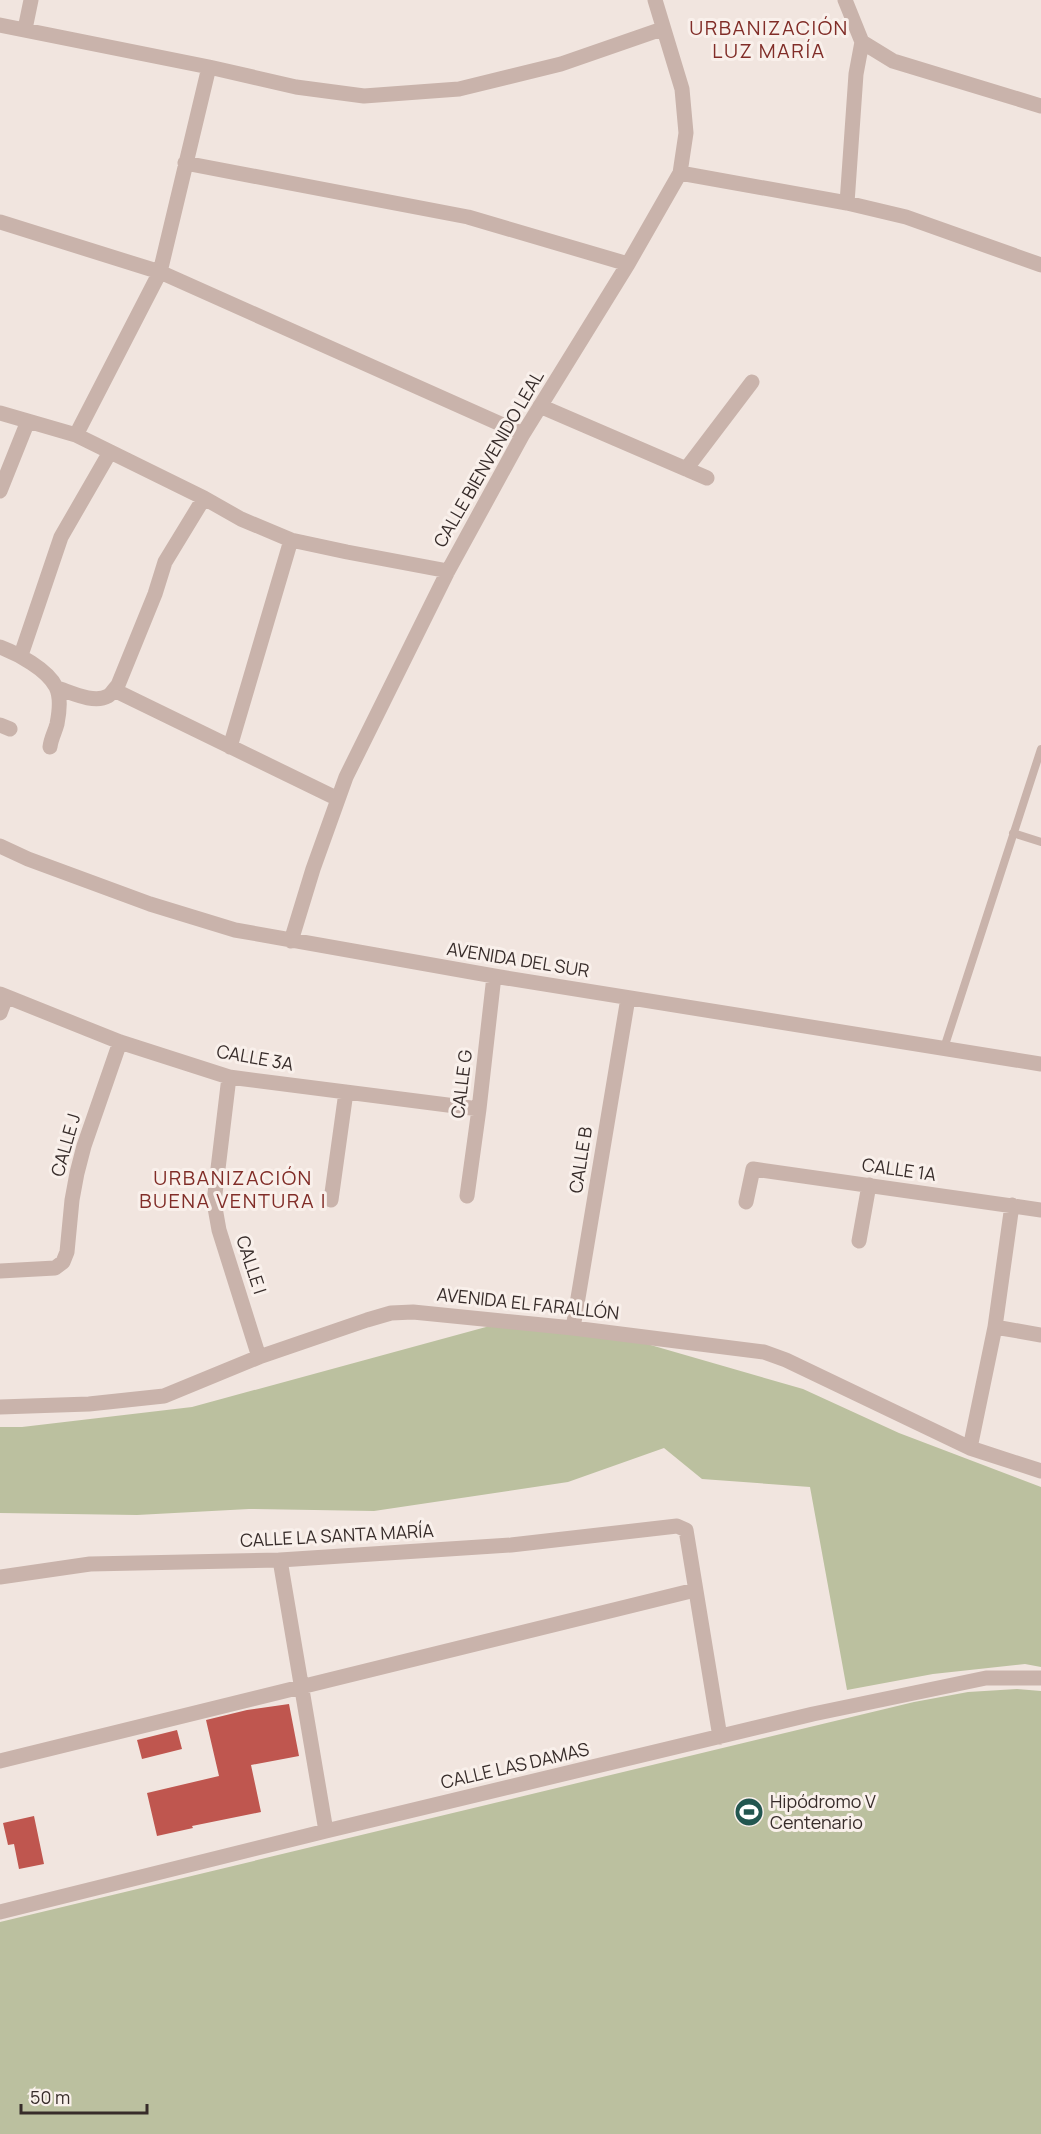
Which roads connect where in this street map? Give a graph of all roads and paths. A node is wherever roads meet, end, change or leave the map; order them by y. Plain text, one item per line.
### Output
1 (31, 0) edge
2 (655, 0) edge
3 (844, 0) edge
4 (0, 25) edge
5 (26, 29) junction
6 (662, 29) junction
7 (862, 42) junction
8 (209, 67) junction
9 (1041, 106) edge
10 (185, 162) junction
11 (680, 173) junction
12 (847, 203) junction
13 (0, 222) edge
14 (627, 264) junction
15 (1041, 265) edge
16 (160, 272) junction
17 (752, 382) dead end
18 (540, 406) junction
19 (0, 413) edge
20 (28, 421) junction
21 (523, 434) junction
22 (76, 435) junction
23 (110, 452) junction
24 (686, 469) junction
25 (707, 478) dead end
26 (0, 491) edge
27 (204, 498) junction
28 (291, 540) junction
29 (448, 571) junction
30 (0, 647) edge
31 (21, 655) junction
32 (57, 688) junction
33 (114, 690) junction
34 (50, 747) dead end
35 (230, 747) junction
36 (1041, 749) edge
37 (338, 799) junction
38 (1013, 833) junction
39 (1041, 842) edge
40 (0, 846) edge
41 (291, 941) junction
42 (494, 976) junction
43 (3, 996) edge
44 (628, 998) junction
45 (0, 1013) edge
46 (120, 1042) junction
47 (944, 1048) junction
48 (1041, 1064) edge
49 (229, 1077) junction
50 (346, 1092) junction
51 (479, 1109) junction
52 (869, 1185) junction
53 (467, 1196) dead end
54 (331, 1200) dead end
55 (746, 1203) dead end
56 (1012, 1206) junction
57 (1041, 1210) edge
58 (859, 1241) dead end
59 (0, 1271) edge
60 (995, 1327) junction
61 (573, 1328) junction
62 (1041, 1335) edge
63 (259, 1357) junction
64 (0, 1407) edge
65 (970, 1448) junction
66 (1041, 1471) edge
67 (280, 1560) junction
68 (0, 1577) edge
69 (695, 1590) junction
70 (1041, 1678) edge
71 (303, 1688) junction
72 (720, 1737) junction
73 (0, 1761) edge
74 (326, 1831) junction
75 (0, 1912) edge

1 - 5 street
2 - 6 street, CALLE BIENVENIDO LEAL
3 - 7 street
4 - 5 street
5 - 8 street
6 - 8 street
6 - 11 street, CALLE BIENVENIDO LEAL
7 - 9 street
7 - 12 street
8 - 10 street
10 - 14 street
10 - 16 street
11 - 12 street
11 - 14 street, CALLE BIENVENIDO LEAL
12 - 15 street
13 - 16 street
14 - 18 street, CALLE BIENVENIDO LEAL
16 - 21 street
16 - 22 street
17 - 24 street
18 - 21 street, CALLE BIENVENIDO LEAL
18 - 24 street
19 - 20 street
20 - 22 street
20 - 26 street
21 - 29 street, CALLE BIENVENIDO LEAL
22 - 23 street
23 - 27 street
23 - 31 street
24 - 25 street
27 - 28 street
27 - 33 street
28 - 29 street
28 - 35 street
29 - 37 street, CALLE BIENVENIDO LEAL
30 - 31 street
31 - 32 street
32 - 33 street
32 - 34 street
33 - 35 street
35 - 37 street
36 - 38 lane
37 - 41 street, CALLE BIENVENIDO LEAL
38 - 39 lane
38 - 47 lane
40 - 41 street, AVENIDA DEL SUR
41 - 42 street, AVENIDA DEL SUR
42 - 44 street, AVENIDA DEL SUR
42 - 51 street, CALLE G
43 - 45 street
43 - 46 street, CALLE 3A
44 - 47 street, AVENIDA DEL SUR
44 - 61 street, CALLE B
46 - 49 street, CALLE 3A
46 - 59 street, CALLE J
47 - 48 street, AVENIDA DEL SUR
49 - 50 street, CALLE 3A
49 - 63 street, CALLE I
50 - 51 street, CALLE 3A
50 - 54 street
51 - 53 street, CALLE G
52 - 55 street, CALLE 1A
52 - 56 street, CALLE 1A
52 - 58 street
56 - 57 street, CALLE 1A
56 - 60 street
60 - 62 street
60 - 65 street
61 - 63 street, AVENIDA EL FARALLÓN
61 - 65 street, AVENIDA EL FARALLÓN
63 - 64 street, AVENIDA EL FARALLÓN
65 - 66 street, AVENIDA EL FARALLÓN
67 - 68 street, CALLE LA SANTA MARÍA
67 - 69 street, CALLE LA SANTA MARÍA
67 - 71 street
69 - 71 street
69 - 72 street
70 - 72 street, CALLE LAS DAMAS
71 - 73 street
71 - 74 street
72 - 74 street, CALLE LAS DAMAS
74 - 75 street, CALLE LAS DAMAS

